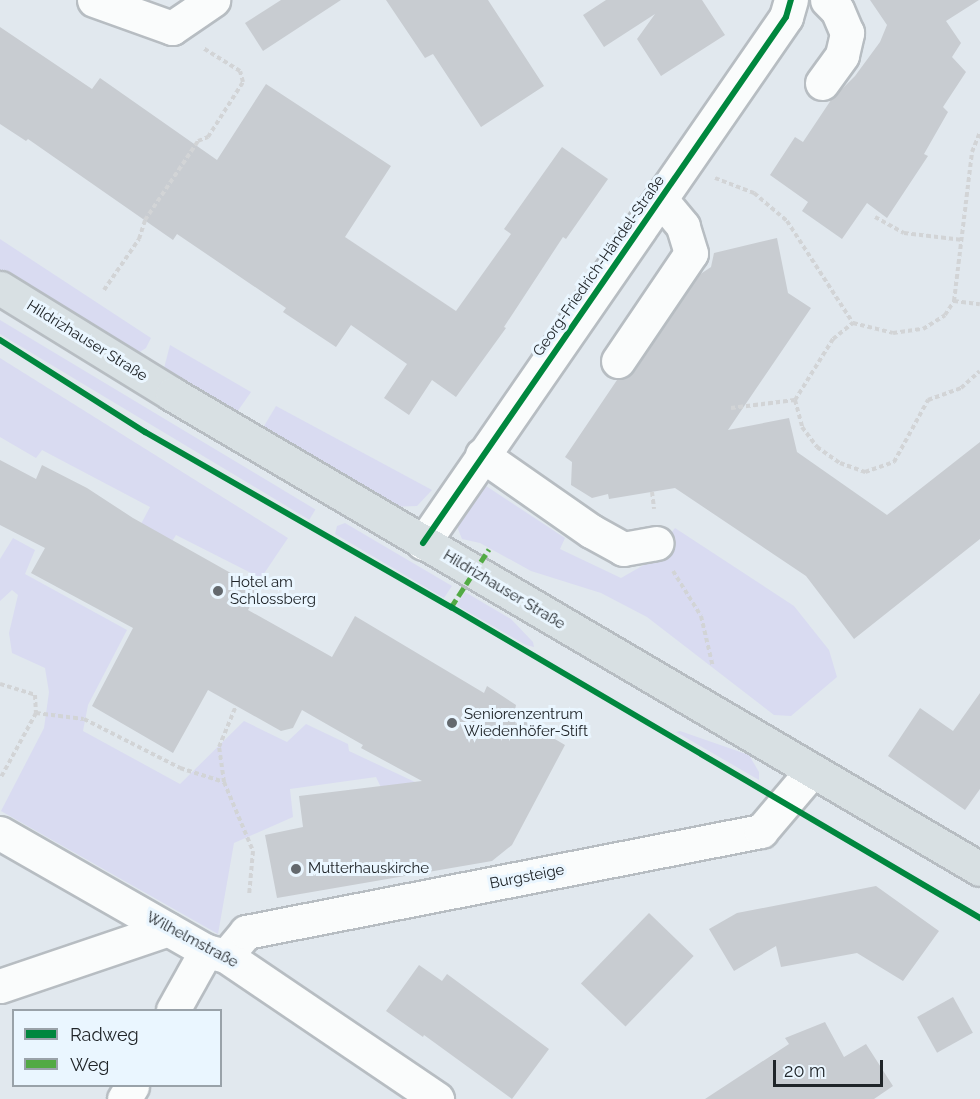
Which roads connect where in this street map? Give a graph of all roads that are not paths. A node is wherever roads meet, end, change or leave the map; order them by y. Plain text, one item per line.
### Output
1 (94, 0) edge
2 (213, 0) edge
3 (790, 0) edge
4 (827, 0) edge
5 (822, 83) dead end
6 (660, 199) junction
7 (0, 288) edge
8 (618, 361) dead end
9 (482, 455) junction
10 (423, 543) junction
11 (656, 543) road end
12 (811, 772) junction
13 (0, 833) edge
14 (976, 860) edge
15 (168, 929) junction
16 (226, 946) junction
17 (0, 986) edge
18 (175, 1009) edge
19 (437, 1099) edge

1 - 2 street
3 - 6 street, Georg-Friedrich-Händel-Straße
4 - 5 street
6 - 8 street
6 - 9 street, Georg-Friedrich-Händel-Straße
7 - 10 main road, Hildrizhauser Straße
9 - 10 street, Georg-Friedrich-Händel-Straße
9 - 11 street
10 - 12 main road, Hildrizhauser Straße
12 - 14 main road, Hildrizhauser Straße
12 - 16 street, Burgsteige
13 - 15 street, Wilhelmstraße
15 - 16 street, Wilhelmstraße
15 - 17 street
16 - 18 street
16 - 19 street, Wilhelmstraße

